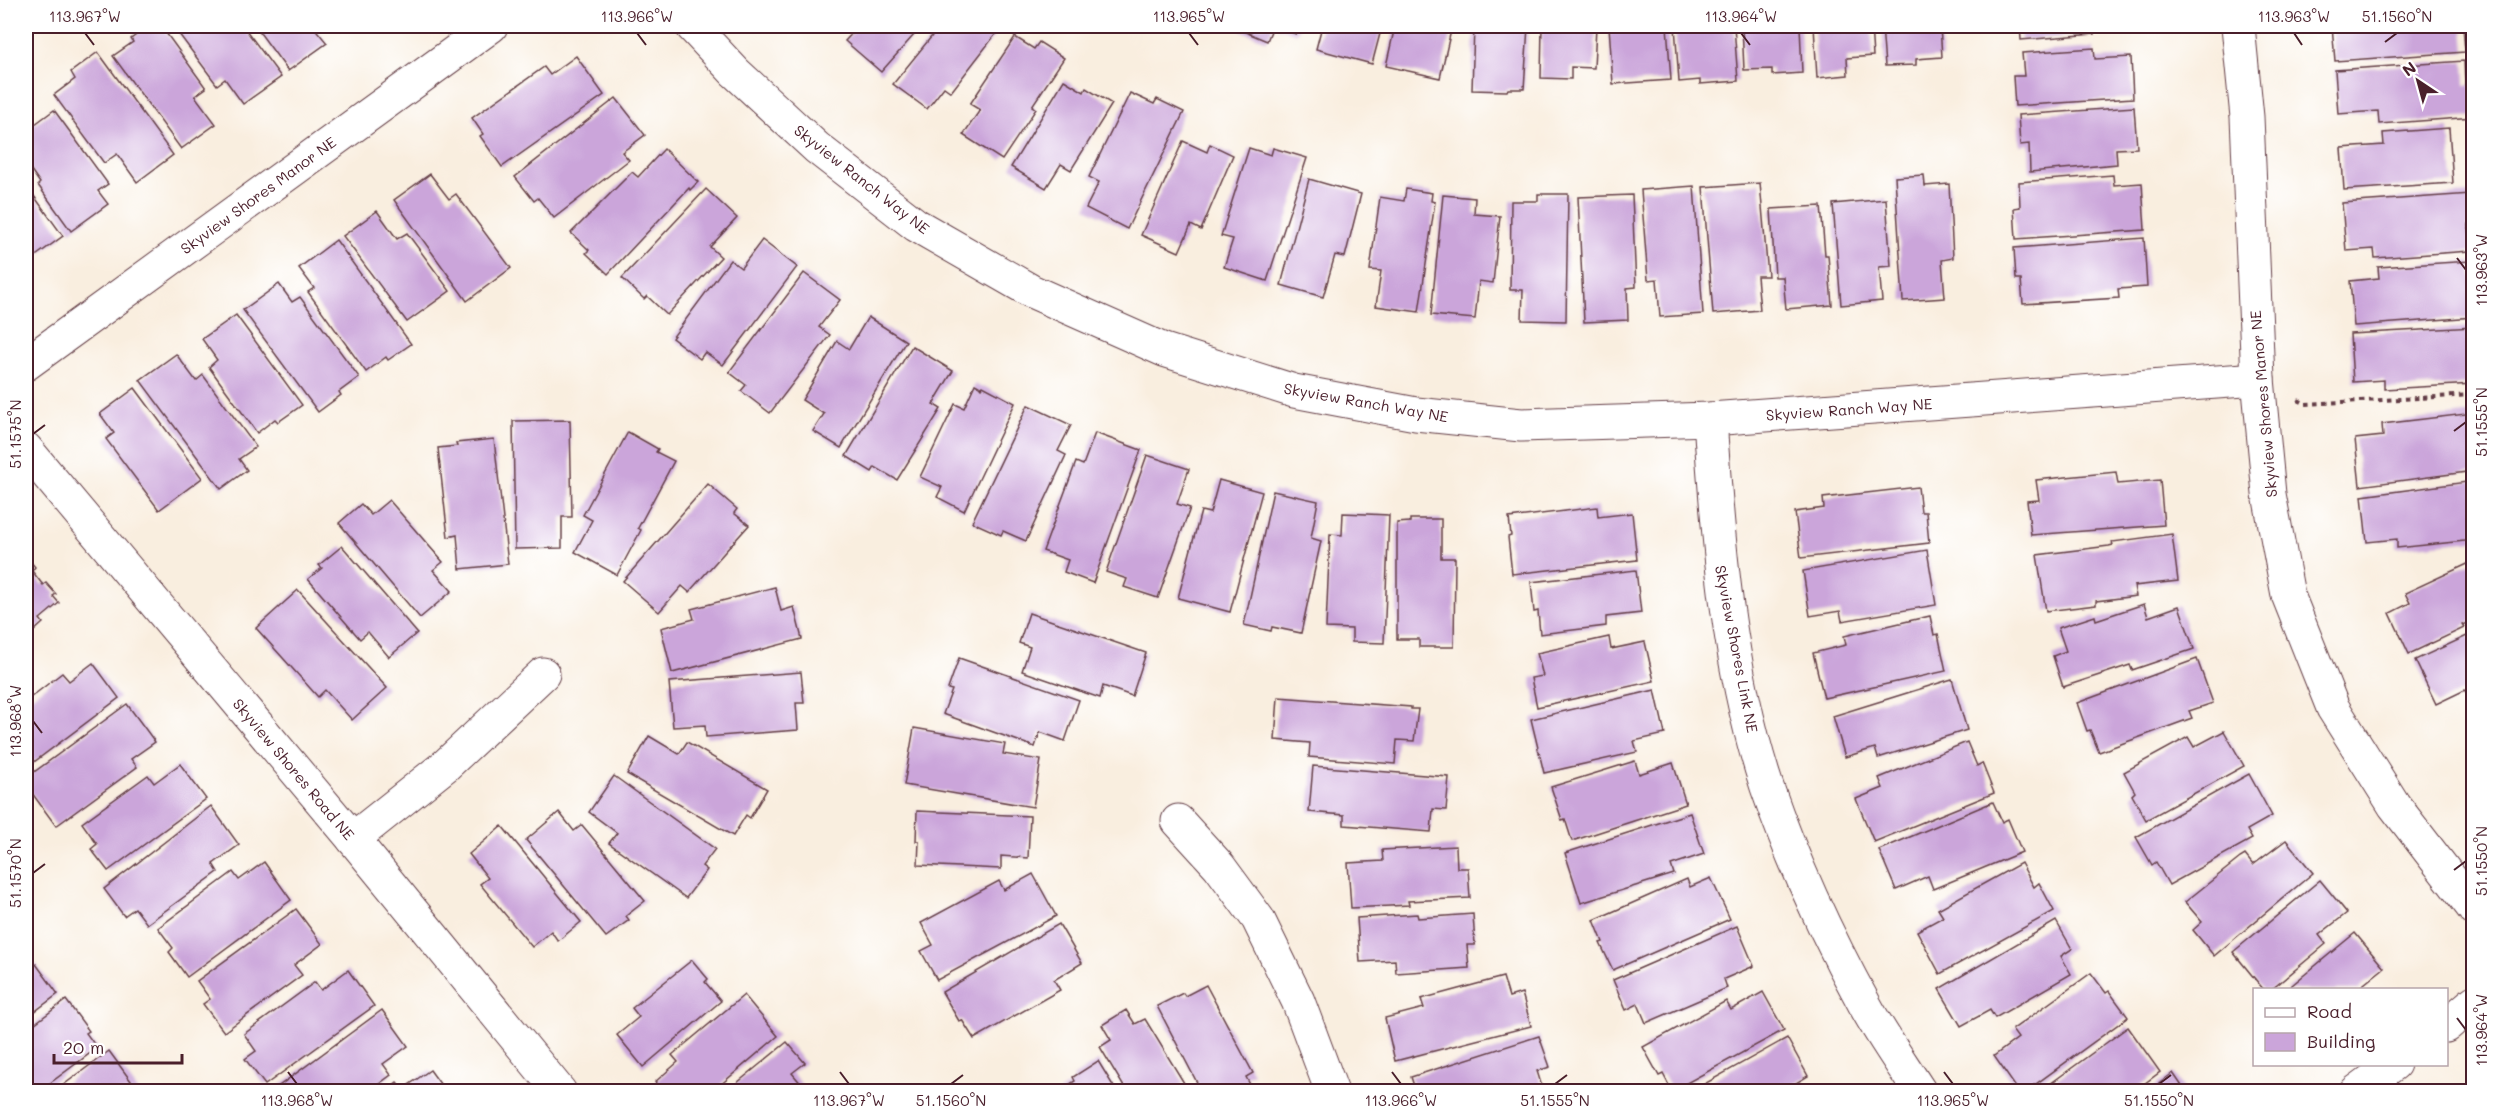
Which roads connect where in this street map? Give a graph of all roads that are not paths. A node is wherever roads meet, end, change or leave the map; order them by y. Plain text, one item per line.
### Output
1 (491, 26) edge
2 (692, 26) edge
3 (2238, 26) edge
4 (26, 364) edge
5 (2258, 379) junction
6 (1710, 419) junction
7 (26, 449) edge
8 (543, 674) dead end
9 (1178, 822) dead end
10 (353, 839) junction
11 (2474, 909) edge
12 (2474, 1002) edge
13 (2448, 1024) edge
14 (2393, 1066) edge
15 (560, 1092) edge
16 (1332, 1092) edge
17 (1920, 1092) edge
18 (2356, 1092) edge

1 - 4 street, Skyview Shores Manor NE
2 - 6 street, Skyview Ranch Way NE
3 - 5 street, Skyview Shores Manor NE
5 - 6 street, Skyview Ranch Way NE
5 - 11 street, Skyview Shores Manor NE
6 - 17 street, Skyview Shores Link NE
7 - 10 street, Skyview Shores Road NE
8 - 10 street
9 - 16 street
10 - 15 street, Skyview Shores Road NE
12 - 13 street
14 - 18 street

